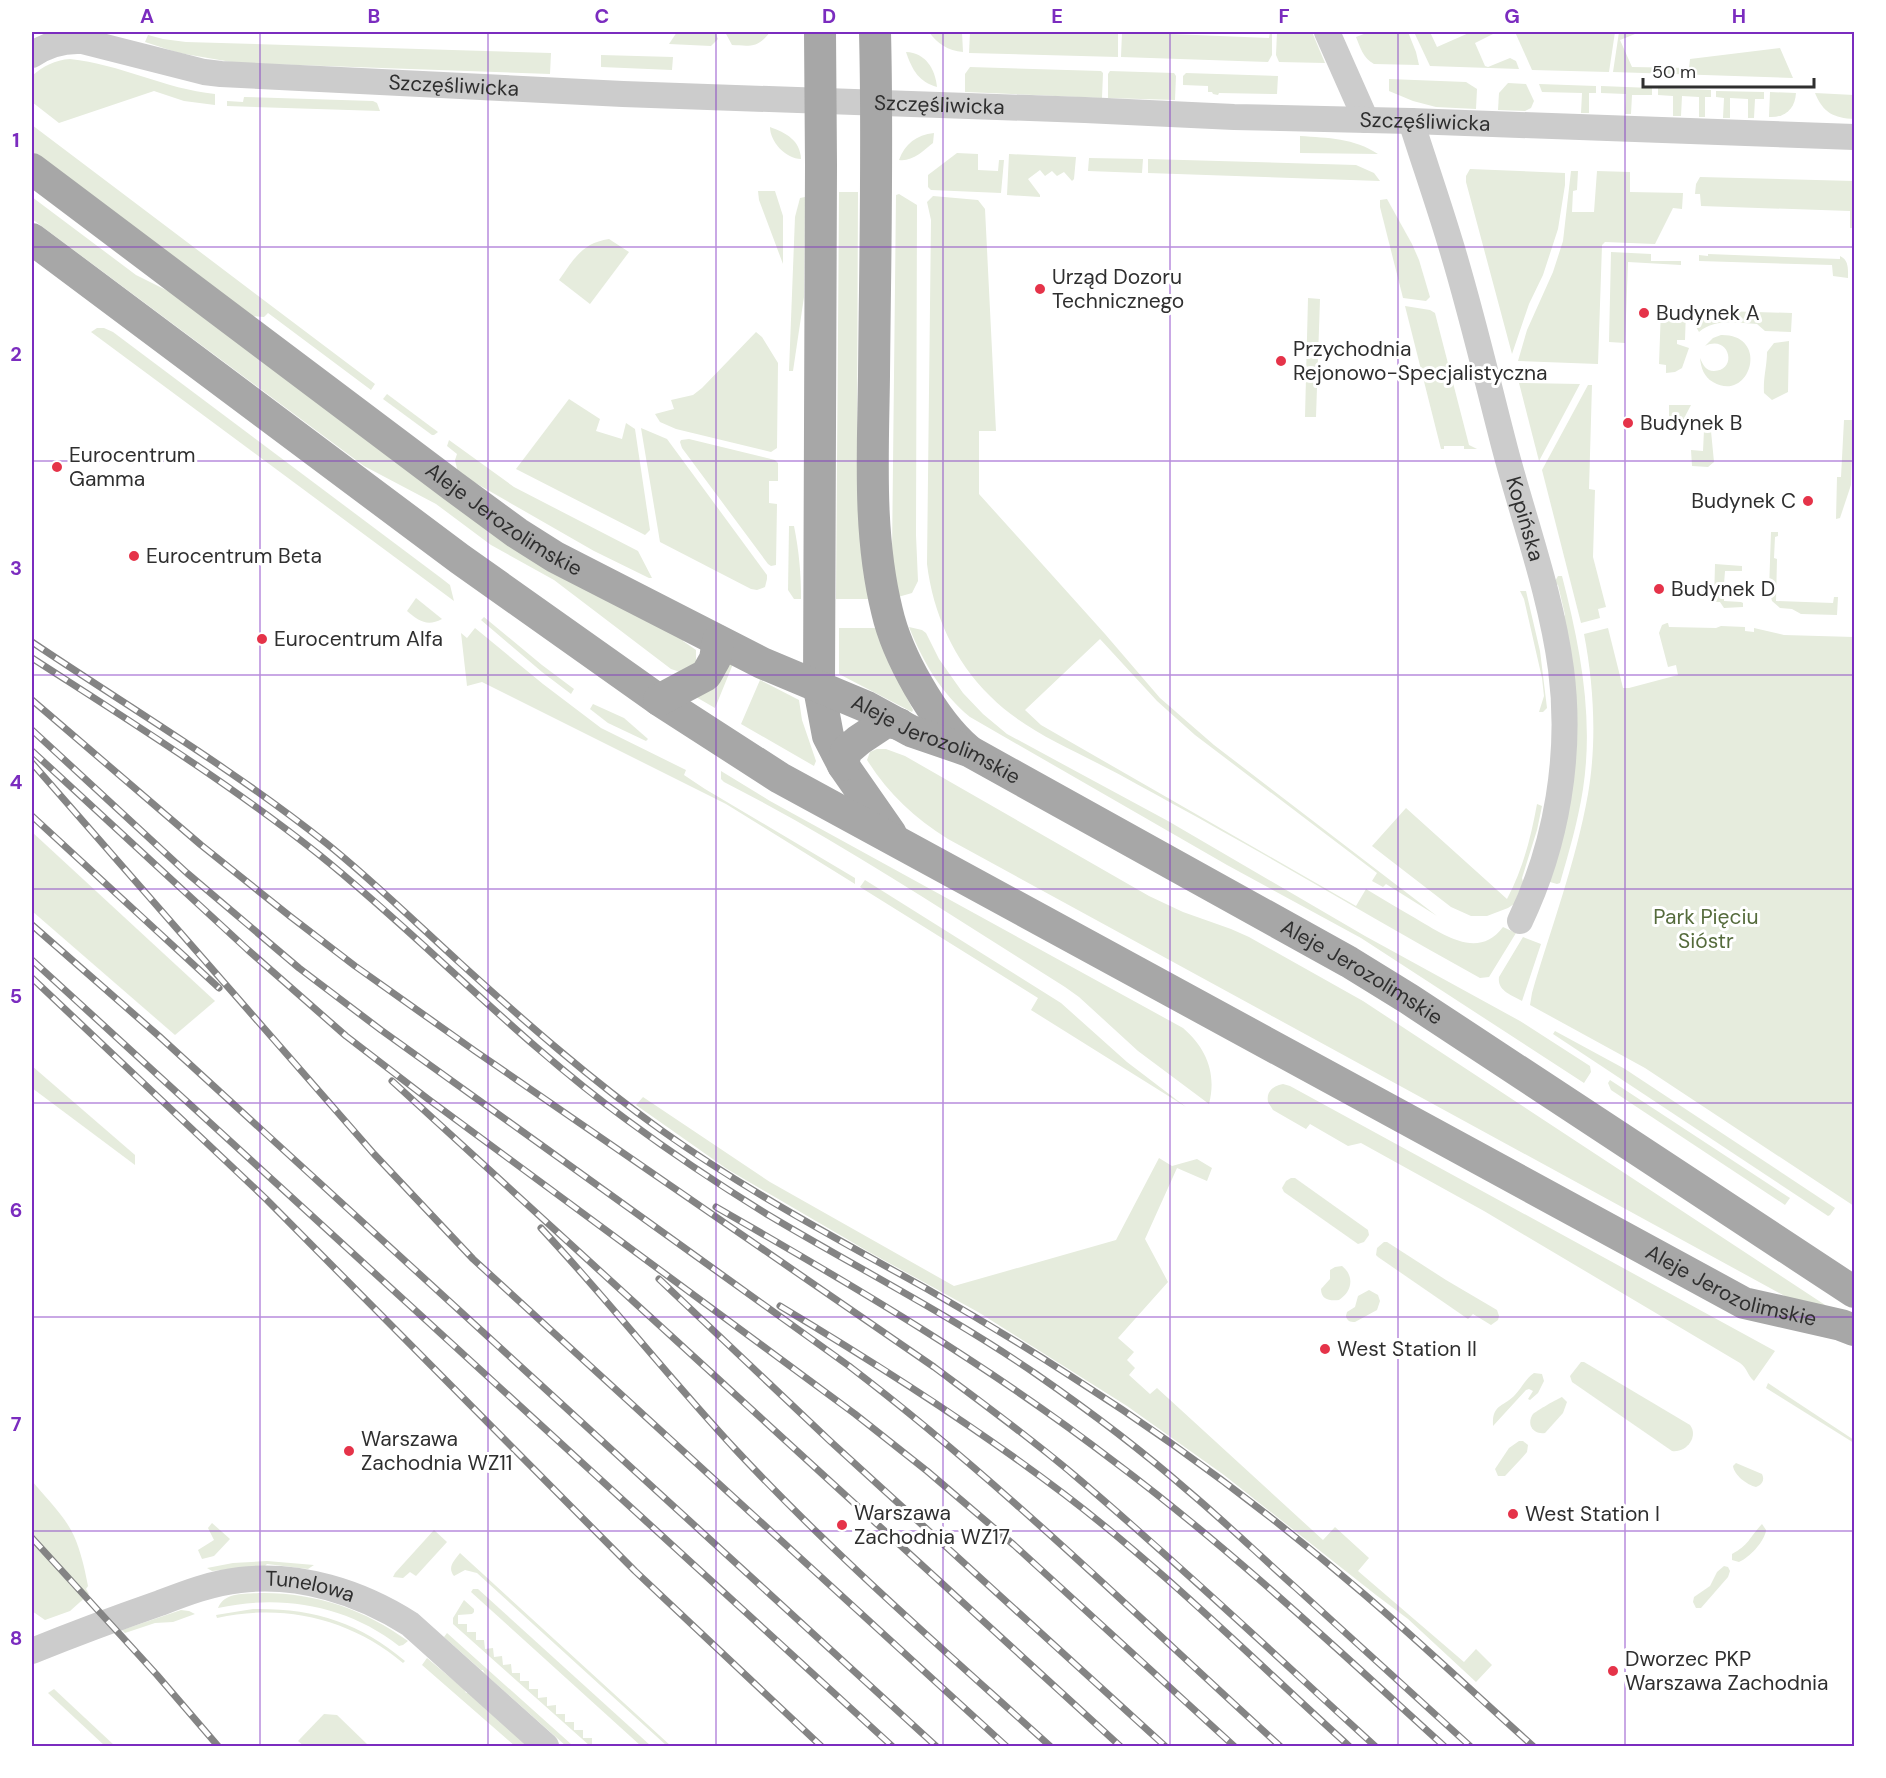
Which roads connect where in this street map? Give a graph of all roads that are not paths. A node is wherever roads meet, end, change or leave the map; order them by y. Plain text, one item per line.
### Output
1 (819, 32) edge
2 (875, 32) edge
3 (1327, 32) edge
4 (64, 36) edge
5 (32, 55) edge
6 (821, 101) junction
7 (876, 102) junction
8 (1365, 120) junction
9 (1411, 121) junction
10 (1854, 137) edge
11 (32, 169) edge
12 (32, 238) edge
13 (718, 641) junction
14 (819, 688) junction
15 (659, 700) junction
16 (899, 724) junction
17 (969, 751) junction
18 (843, 765) junction
19 (900, 843) junction
20 (1520, 921) dead end
21 (1854, 1292) edge
22 (1854, 1330) edge
23 (32, 1651) edge
24 (546, 1746) edge

1 - 6 main road
2 - 7 main road
3 - 8 street
4 - 5 street, Szczęśliwicka
4 - 6 street, Szczęśliwicka
6 - 7 street, Szczęśliwicka
6 - 14 main road
7 - 8 street, Szczęśliwicka
7 - 17 main road
8 - 9 street, Szczęśliwicka
9 - 10 street, Szczęśliwicka
9 - 20 street, Kopińska
11 - 13 main road, Aleje Jerozolimskie
12 - 15 main road, Aleje Jerozolimskie
13 - 14 main road, Aleje Jerozolimskie
13 - 15 main road
14 - 16 main road, Aleje Jerozolimskie
14 - 18 main road
15 - 19 main road, Aleje Jerozolimskie
16 - 17 main road, Aleje Jerozolimskie
16 - 18 main road
17 - 21 main road, Aleje Jerozolimskie
18 - 19 main road
19 - 22 main road, Aleje Jerozolimskie
23 - 24 street, Tunelowa

